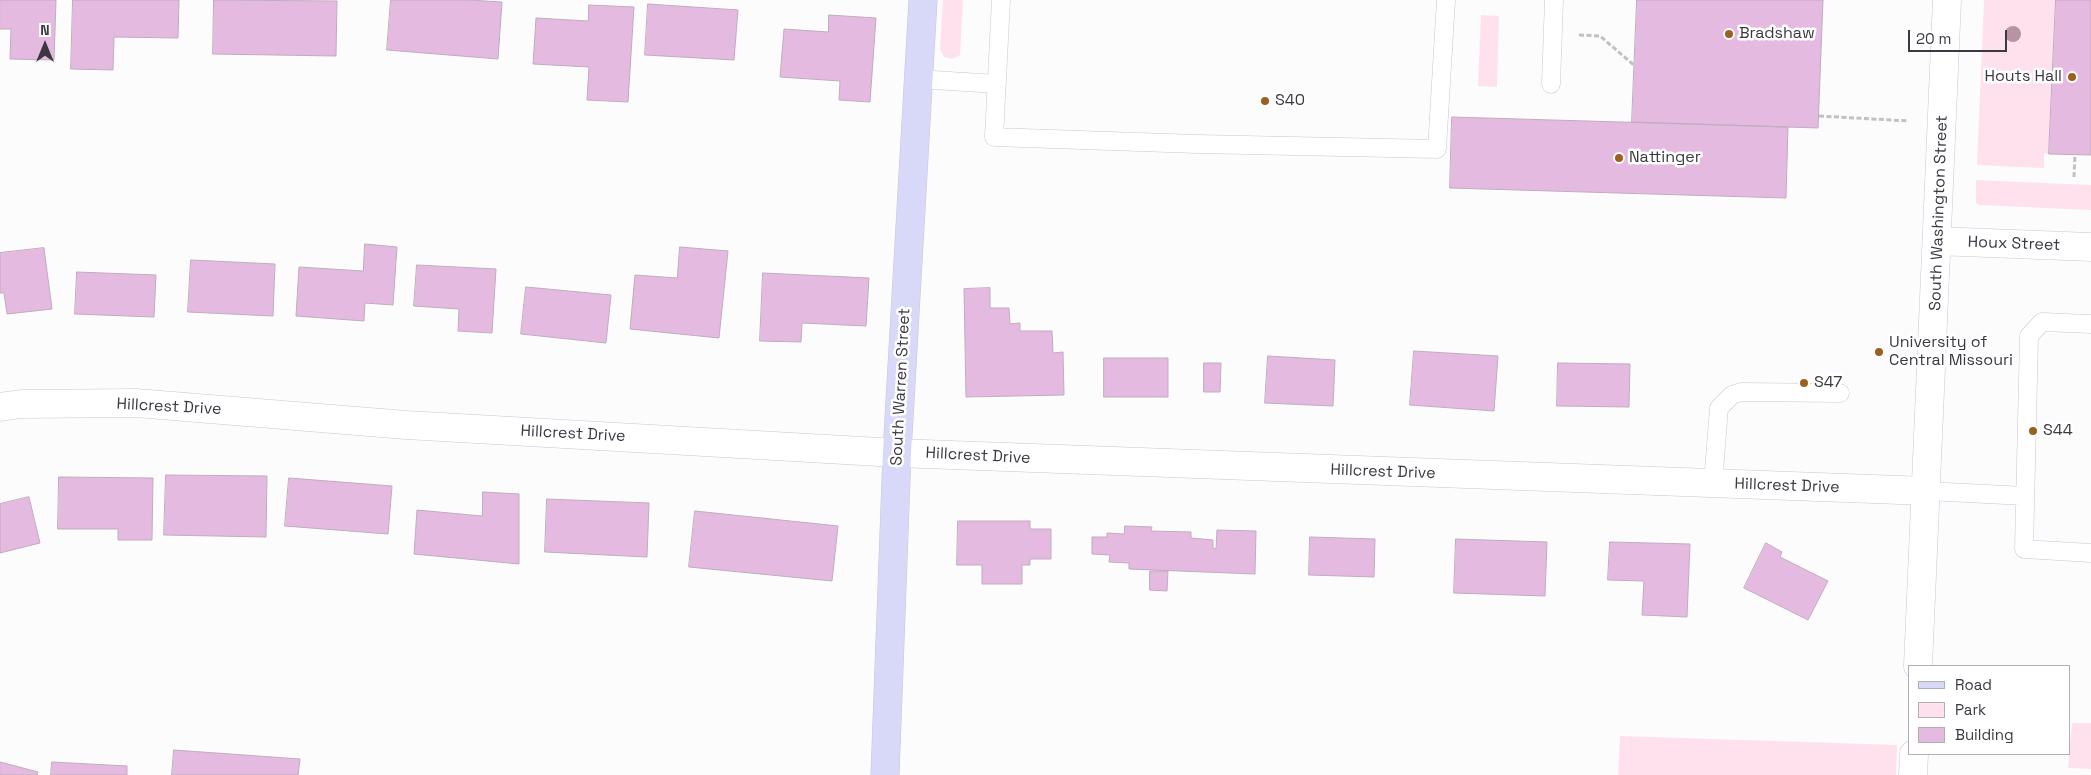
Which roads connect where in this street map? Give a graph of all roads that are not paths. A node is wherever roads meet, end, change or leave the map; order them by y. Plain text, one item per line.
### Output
1 (923, 0) edge
2 (1001, 0) edge
3 (1446, 0) edge
4 (1554, 0) edge
5 (1947, 0) edge
6 (918, 79) junction
7 (996, 84) junction
8 (1551, 84) dead end
9 (1937, 241) junction
10 (2091, 247) edge
11 (2091, 324) edge
12 (1840, 393) dead end
13 (0, 407) edge
14 (897, 453) junction
15 (1713, 484) junction
16 (1927, 491) junction
17 (2025, 496) junction
18 (2091, 553) edge
19 (1918, 665) edge
20 (1914, 755) edge
21 (885, 775) edge
22 (1913, 775) edge

1 - 6 street, South Warren Street
2 - 7 lane
3 - 7 lane
4 - 8 lane
5 - 9 street, South Washington Street
6 - 7 lane
6 - 14 street, South Warren Street
9 - 10 street, Houx Street
9 - 16 street, South Washington Street
11 - 17 lane
12 - 15 lane
13 - 14 street, Hillcrest Drive
14 - 15 street, Hillcrest Drive
14 - 21 street, South Warren Street
15 - 16 street, Hillcrest Drive
16 - 17 lane
16 - 19 street, South Washington Street
17 - 18 lane
20 - 22 street

